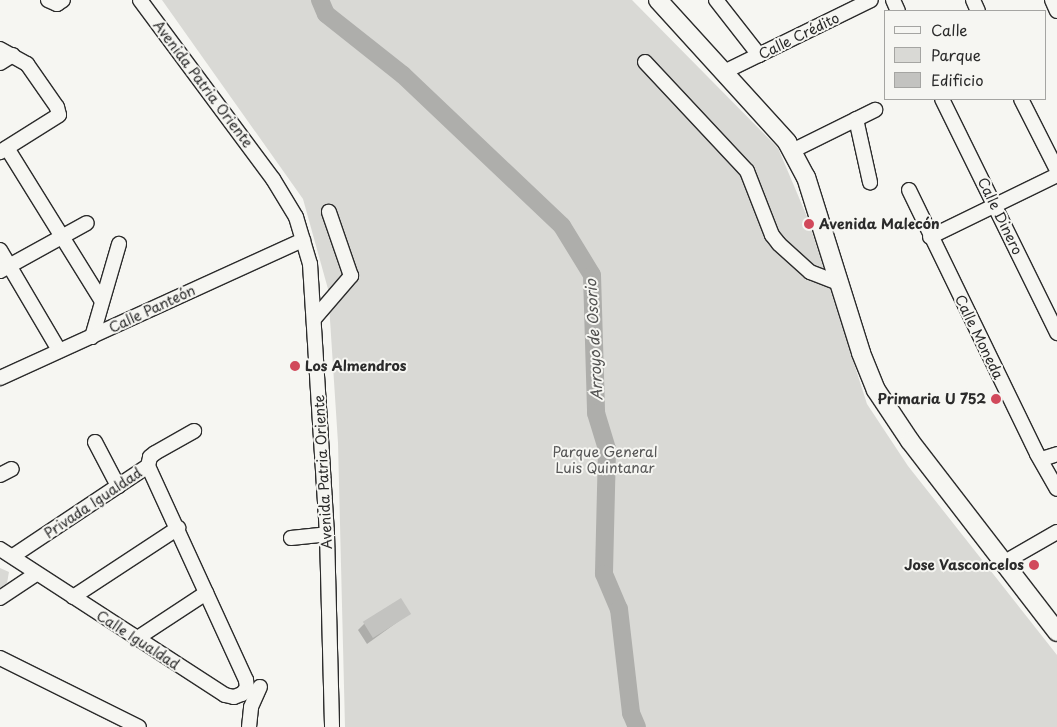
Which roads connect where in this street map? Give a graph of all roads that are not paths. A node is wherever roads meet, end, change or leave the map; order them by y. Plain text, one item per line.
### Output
1 (140, 0) edge
2 (658, 0) edge
3 (716, 0) edge
4 (871, 0) edge
5 (1052, 0) edge
6 (1057, 11) edge
7 (0, 49) edge
8 (13, 55) junction
9 (759, 55) junction
10 (645, 62) dead end
11 (0, 64) edge
12 (726, 71) junction
13 (942, 100) edge
14 (1022, 100) edge
15 (875, 110) dead end
16 (856, 119) junction
17 (3, 150) edge
18 (792, 151) junction
19 (1057, 170) edge
20 (1057, 175) edge
21 (870, 182) dead end
22 (909, 190) dead end
23 (994, 206) junction
24 (329, 212) dead end
25 (87, 223) dead end
26 (930, 237) junction
27 (62, 238) junction
28 (303, 240) junction
29 (119, 244) dead end
30 (0, 250) edge
31 (4, 269) edge
32 (839, 283) junction
33 (102, 301) junction
34 (314, 319) junction
35 (1057, 334) edge
36 (92, 337) junction
37 (59, 350) junction
38 (0, 378) edge
39 (194, 431) dead end
40 (95, 442) dead end
41 (1057, 454) edge
42 (1042, 459) junction
43 (148, 466) junction
44 (118, 486) junction
45 (1057, 489) edge
46 (178, 528) junction
47 (1057, 532) edge
48 (327, 534) junction
49 (291, 538) dead end
50 (0, 549) edge
51 (13, 556) junction
52 (1003, 563) junction
53 (36, 574) junction
54 (206, 593) junction
55 (0, 598) edge
56 (73, 598) junction
57 (1055, 625) edge
58 (136, 639) junction
59 (0, 658) edge
60 (260, 687) dead end
61 (139, 727) edge
62 (249, 727) edge
63 (332, 727) edge

1 - 28 street, Avenida Patria Oriente
2 - 12 main road
3 - 9 street
4 - 9 street, Calle Crédito
5 - 6 street
7 - 8 street
8 - 11 street
8 - 17 street
9 - 12 street, Calle Crédito
10 - 32 street
12 - 18 main road
13 - 23 street, Calle Dinero
14 - 19 street
15 - 16 street
16 - 18 street
16 - 21 street
17 - 27 street
18 - 32 main road
20 - 23 street
22 - 26 street, Calle Moneda
23 - 26 street
23 - 35 street, Calle Dinero
24 - 34 street
25 - 27 street
26 - 42 street, Calle Moneda
27 - 31 street
27 - 33 street
28 - 34 street, Avenida Patria Oriente
28 - 36 street, Calle Panteón
29 - 33 street
30 - 31 street
31 - 37 street
32 - 52 main road
33 - 36 street
34 - 48 street, Avenida Patria Oriente
36 - 37 street, Calle Panteón
37 - 38 street, Calle Panteón
39 - 43 street, Privada Igualdad
40 - 44 street
41 - 42 street
42 - 45 street, Calle Moneda
43 - 44 street, Privada Igualdad
43 - 46 street
44 - 51 street, Privada Igualdad
46 - 54 street
46 - 56 street
47 - 52 street
48 - 49 street
48 - 63 street, Avenida Patria Oriente
50 - 51 street, Calle Igualdad
51 - 53 street, Calle Igualdad
52 - 57 main road
53 - 55 street
53 - 56 street, Calle Igualdad
54 - 58 street
54 - 58 street, Calle Igualdad
56 - 58 street, Calle Igualdad
59 - 61 street
60 - 62 street

